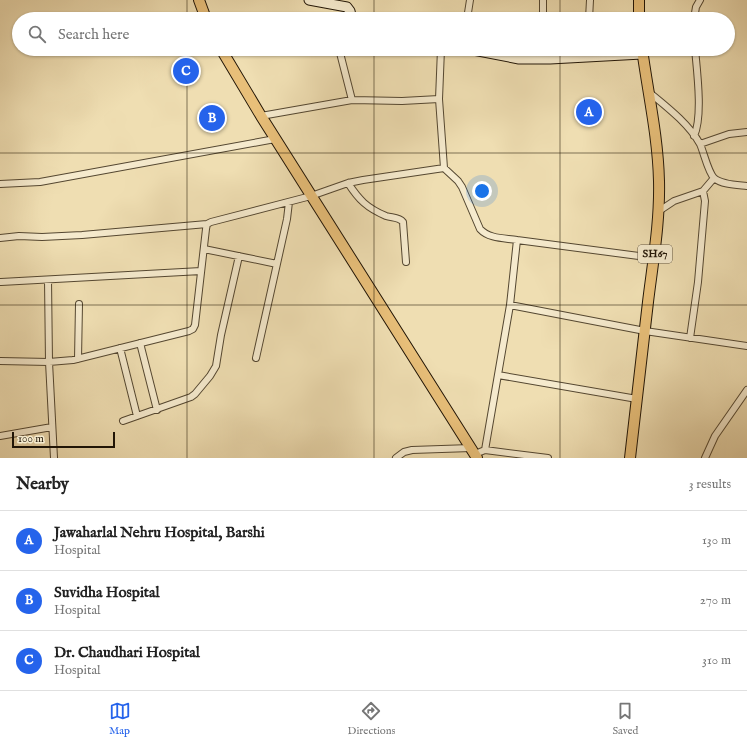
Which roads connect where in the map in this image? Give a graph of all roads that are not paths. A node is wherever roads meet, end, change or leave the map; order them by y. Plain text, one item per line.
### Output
1 (199, 0) edge
2 (309, 0) edge
3 (470, 0) edge
4 (543, 0) edge
5 (590, 0) edge
6 (639, 0) edge
7 (700, 0) edge
8 (347, 3) edge
9 (203, 12) edge
10 (469, 12) edge
11 (543, 12) edge
12 (589, 12) edge
13 (639, 12) edge
14 (695, 12) edge
15 (226, 56) edge
16 (341, 56) edge
17 (441, 56) edge
18 (504, 56) edge
19 (589, 56) edge
20 (643, 56) edge
21 (695, 56) edge
22 (650, 94) junction
23 (439, 99) junction
24 (352, 100) junction
25 (261, 116) junction
26 (747, 132) edge
27 (694, 136) junction
28 (275, 139) junction
29 (700, 144) junction
30 (444, 168) junction
31 (714, 178) junction
32 (348, 183) junction
33 (0, 184) edge
34 (747, 186) edge
35 (704, 191) junction
36 (311, 196) junction
37 (289, 202) junction
38 (659, 211) junction
39 (207, 224) junction
40 (0, 238) edge
41 (517, 240) junction
42 (204, 249) junction
43 (239, 256) junction
44 (654, 258) junction
45 (406, 262) dead end
46 (277, 264) junction
47 (201, 271) junction
48 (48, 280) junction
49 (1, 282) dead end
50 (79, 304) dead end
51 (510, 305) junction
52 (645, 332) junction
53 (690, 338) junction
54 (140, 343) junction
55 (747, 346) edge
56 (120, 348) junction
57 (256, 358) dead end
58 (78, 359) junction
59 (0, 361) edge
60 (49, 362) junction
61 (498, 375) junction
62 (747, 390) edge
63 (637, 400) junction
64 (157, 410) junction
65 (137, 416) junction
66 (123, 421) dead end
67 (52, 427) junction
68 (0, 436) edge
69 (485, 450) junction
70 (474, 453) edge
71 (54, 458) edge
72 (396, 458) edge
73 (548, 458) edge
74 (630, 458) edge
75 (705, 458) edge

1 - 9 main road
2 - 8 main road
3 - 10 street
4 - 11 street
5 - 12 street
6 - 13 main road
7 - 14 street
15 - 25 main road
16 - 24 street
17 - 23 street
18 - 19 main road
20 - 22 main road, SH67
21 - 27 street
22 - 27 street
22 - 38 main road, SH67
23 - 24 street
23 - 30 street
24 - 25 street
25 - 28 main road
26 - 29 street
27 - 29 street
28 - 33 street
28 - 36 main road
29 - 31 street
30 - 32 street
30 - 41 street
31 - 34 street
31 - 35 street
32 - 36 street
32 - 45 street
35 - 38 street
35 - 53 street
36 - 37 street
36 - 70 main road
37 - 39 street
37 - 46 street
38 - 44 main road, SH67
39 - 40 street
39 - 42 street
41 - 44 street
41 - 51 street
42 - 43 street
42 - 47 street
43 - 46 street
43 - 64 street
44 - 52 main road, SH67
46 - 57 street
47 - 48 street
47 - 54 street
48 - 49 street
48 - 60 street
50 - 58 street
51 - 52 street
51 - 61 street
52 - 53 street
52 - 63 main road, SH67
53 - 55 street
54 - 56 street
54 - 64 street
56 - 58 street
56 - 65 street
58 - 60 street
59 - 60 street
60 - 67 street
61 - 63 street
61 - 69 street
62 - 75 street
63 - 74 main road, SH67
64 - 65 street
65 - 66 street
67 - 68 street
67 - 71 street
69 - 70 street
69 - 73 street
70 - 72 street

